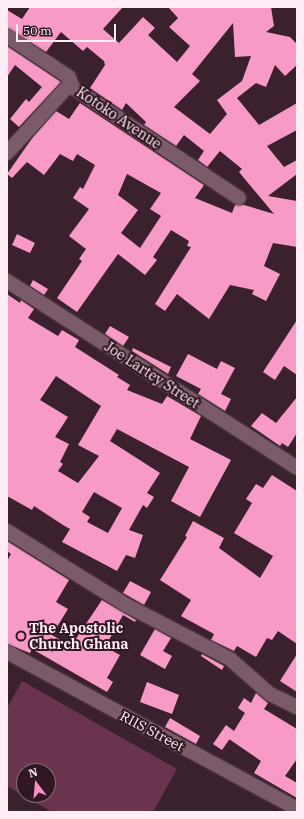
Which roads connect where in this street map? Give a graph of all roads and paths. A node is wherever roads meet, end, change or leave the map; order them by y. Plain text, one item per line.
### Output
1 (7, 36) edge
2 (69, 85) junction
3 (7, 153) edge
4 (239, 198) dead end
5 (7, 281) edge
6 (297, 468) edge
7 (7, 531) edge
8 (7, 652) edge
9 (297, 707) edge
10 (297, 809) edge

1 - 2 street, Kotoko Avenue
2 - 3 street
2 - 4 street, Kotoko Avenue
5 - 6 street, Joe Lartey Street
7 - 9 street
8 - 10 street, RIIS Street

